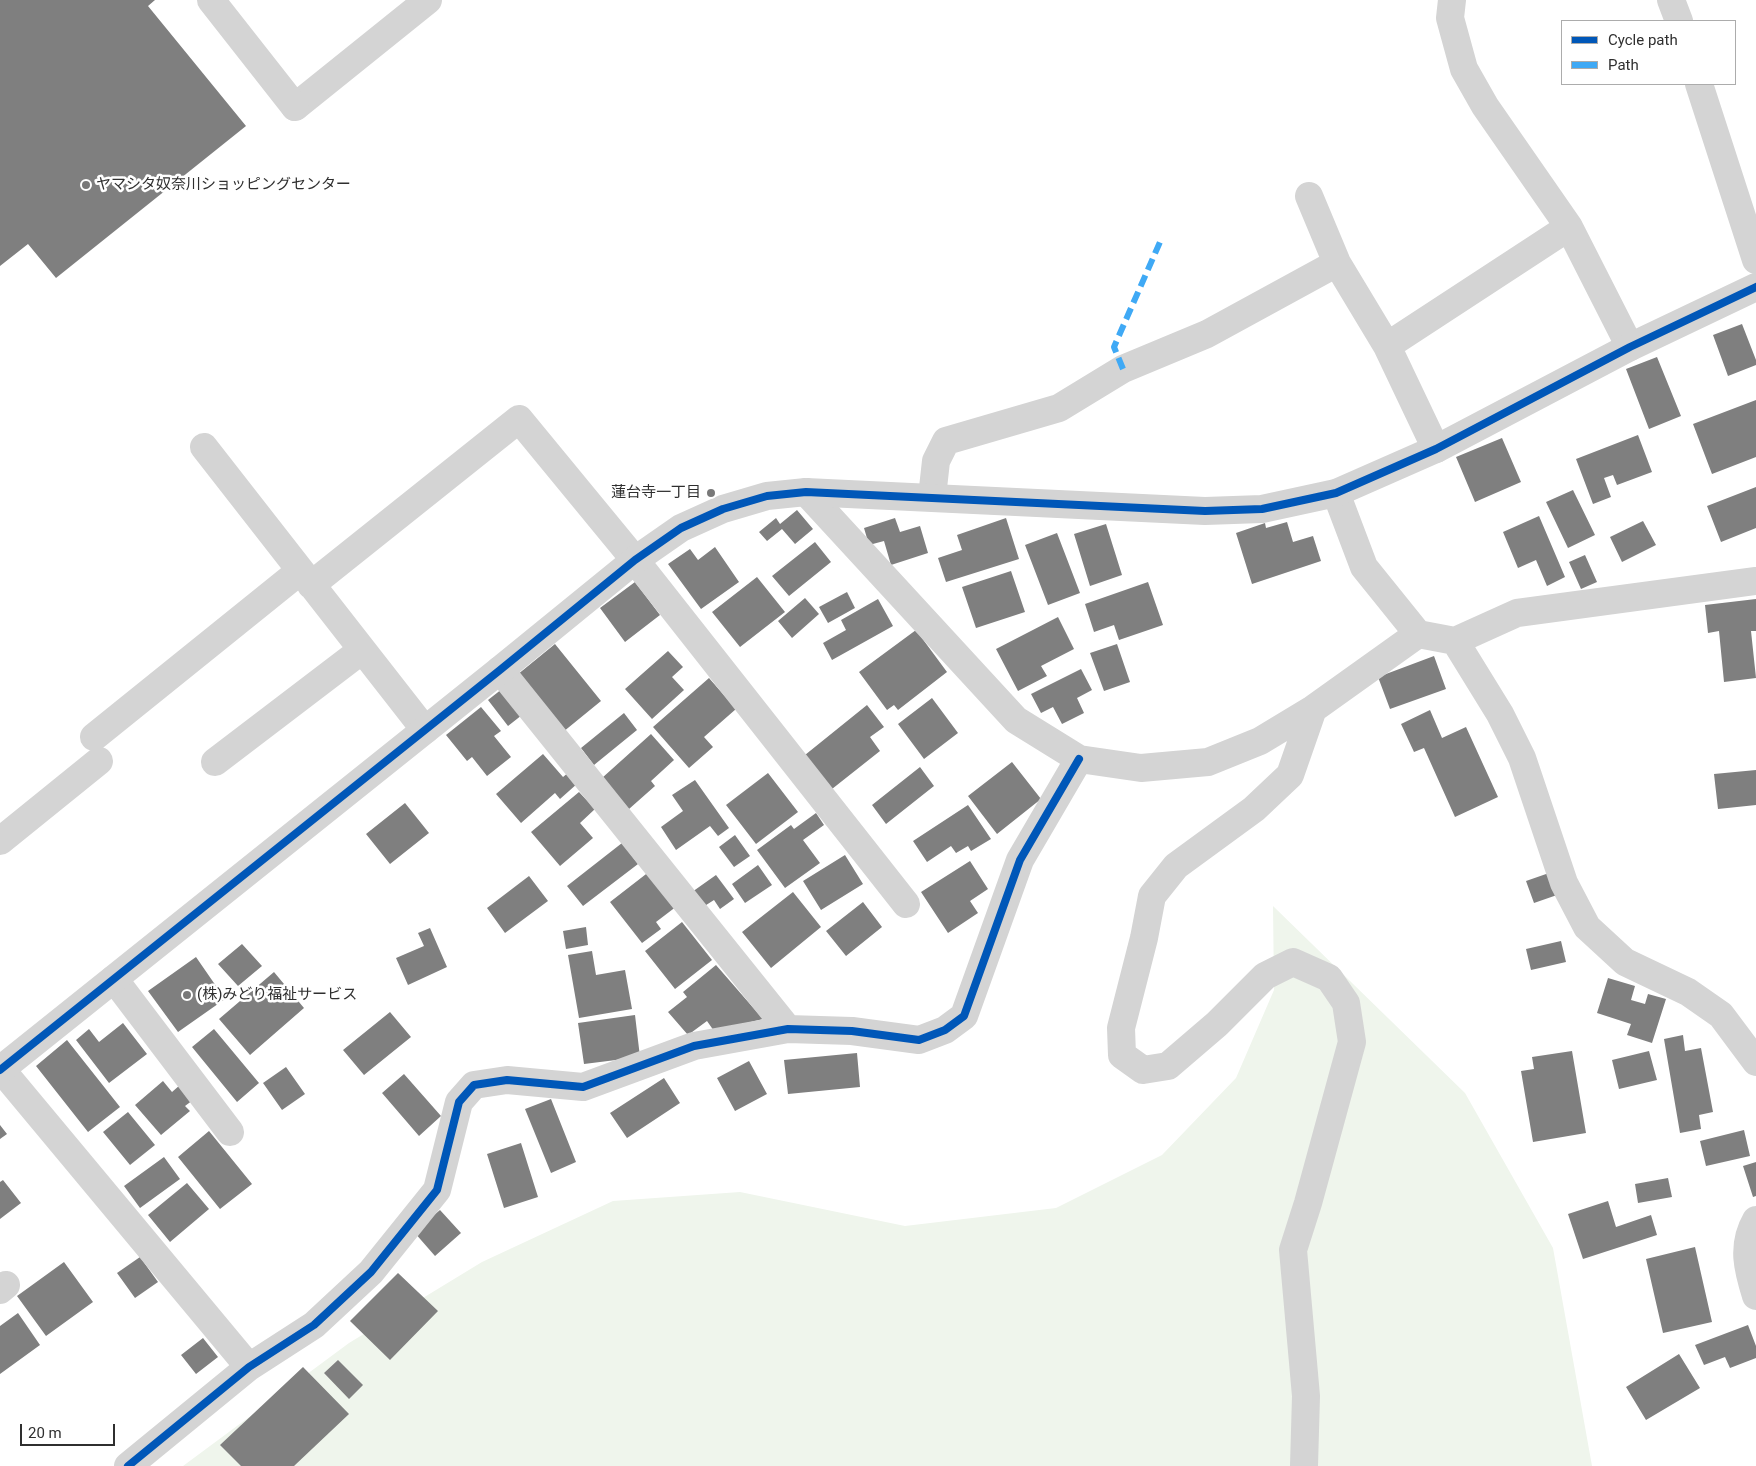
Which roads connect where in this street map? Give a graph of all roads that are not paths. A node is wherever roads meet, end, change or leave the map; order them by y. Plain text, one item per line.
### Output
1 (211, 0) edge
2 (428, 0) edge
3 (1452, 0) edge
4 (1671, 0) edge
5 (1679, 20) edge
6 (1699, 85) edge
7 (1309, 196) dead end
8 (1569, 227) junction
9 (1756, 260) edge
10 (1337, 263) junction
11 (1756, 286) edge
12 (1387, 346) junction
13 (1630, 347) junction
14 (204, 447) dead end
15 (1436, 449) junction
16 (806, 492) junction
17 (1336, 493) junction
18 (932, 498) junction
19 (635, 560) junction
20 (305, 578) junction
21 (1756, 581) edge
22 (1418, 634) junction
23 (1455, 641) junction
24 (362, 650) junction
25 (500, 670) junction
26 (1313, 709) junction
27 (424, 730) junction
28 (1079, 759) junction
29 (215, 762) dead end
30 (0, 841) edge
31 (906, 904) dead end
32 (114, 979) junction
33 (788, 1029) junction
34 (1756, 1062) edge
35 (0, 1069) edge
36 (230, 1132) dead end
37 (1756, 1220) edge
38 (1756, 1296) edge
39 (249, 1367) junction
40 (128, 1466) edge
41 (1304, 1466) edge

1 - 2 street
3 - 8 street
4 - 5 street
6 - 9 street
7 - 10 street
8 - 12 street
8 - 13 street
10 - 12 street
10 - 18 street
11 - 13 street
12 - 15 street
13 - 15 street
14 - 20 street
15 - 17 street
16 - 18 street
16 - 19 street
16 - 28 street
17 - 18 street
17 - 22 street
19 - 20 street
19 - 25 street
19 - 31 street
20 - 24 street
20 - 30 street
21 - 23 street
22 - 23 street
22 - 26 street
23 - 34 street
24 - 27 street
24 - 29 street
25 - 27 street
25 - 33 street
26 - 28 street
26 - 41 street
27 - 32 street
28 - 33 street
32 - 35 street
32 - 36 street
33 - 39 street
35 - 39 street
37 - 38 street
39 - 40 street

